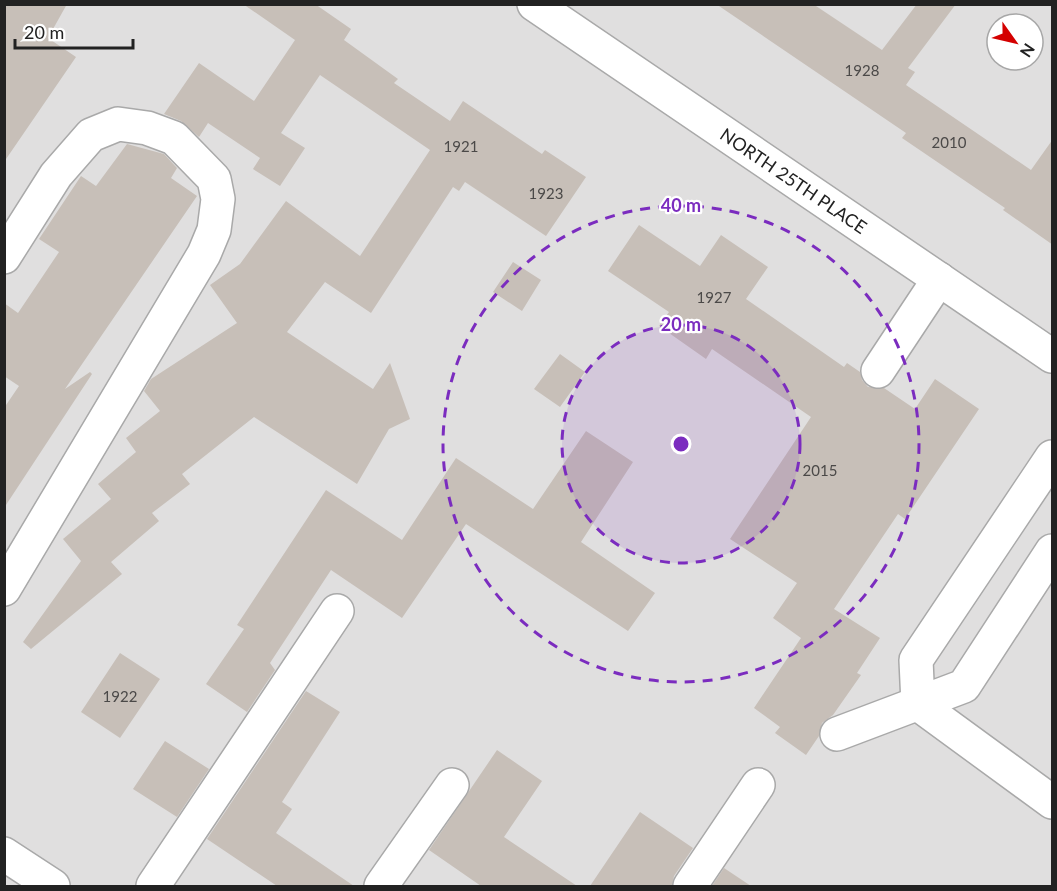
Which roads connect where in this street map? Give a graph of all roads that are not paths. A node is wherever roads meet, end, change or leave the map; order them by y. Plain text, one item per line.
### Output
1 (534, 4) edge
2 (4, 256) edge
3 (939, 279) junction
4 (1053, 356) edge
5 (878, 371) dead end
6 (1053, 457) edge
7 (1053, 551) edge
8 (4, 589) edge
9 (337, 611) dead end
10 (918, 704) junction
11 (837, 734) dead end
12 (453, 785) dead end
13 (758, 785) dead end
14 (1053, 802) edge
15 (4, 854) edge
16 (53, 886) edge
17 (153, 886) edge
18 (381, 886) edge
19 (690, 886) edge

1 - 3 street, NORTH 25TH PLACE
2 - 8 street
3 - 4 street, NORTH 25TH PLACE
3 - 5 street
6 - 10 street
7 - 10 street
9 - 17 street
10 - 11 street
10 - 14 street
12 - 18 street
13 - 19 street
15 - 16 street

